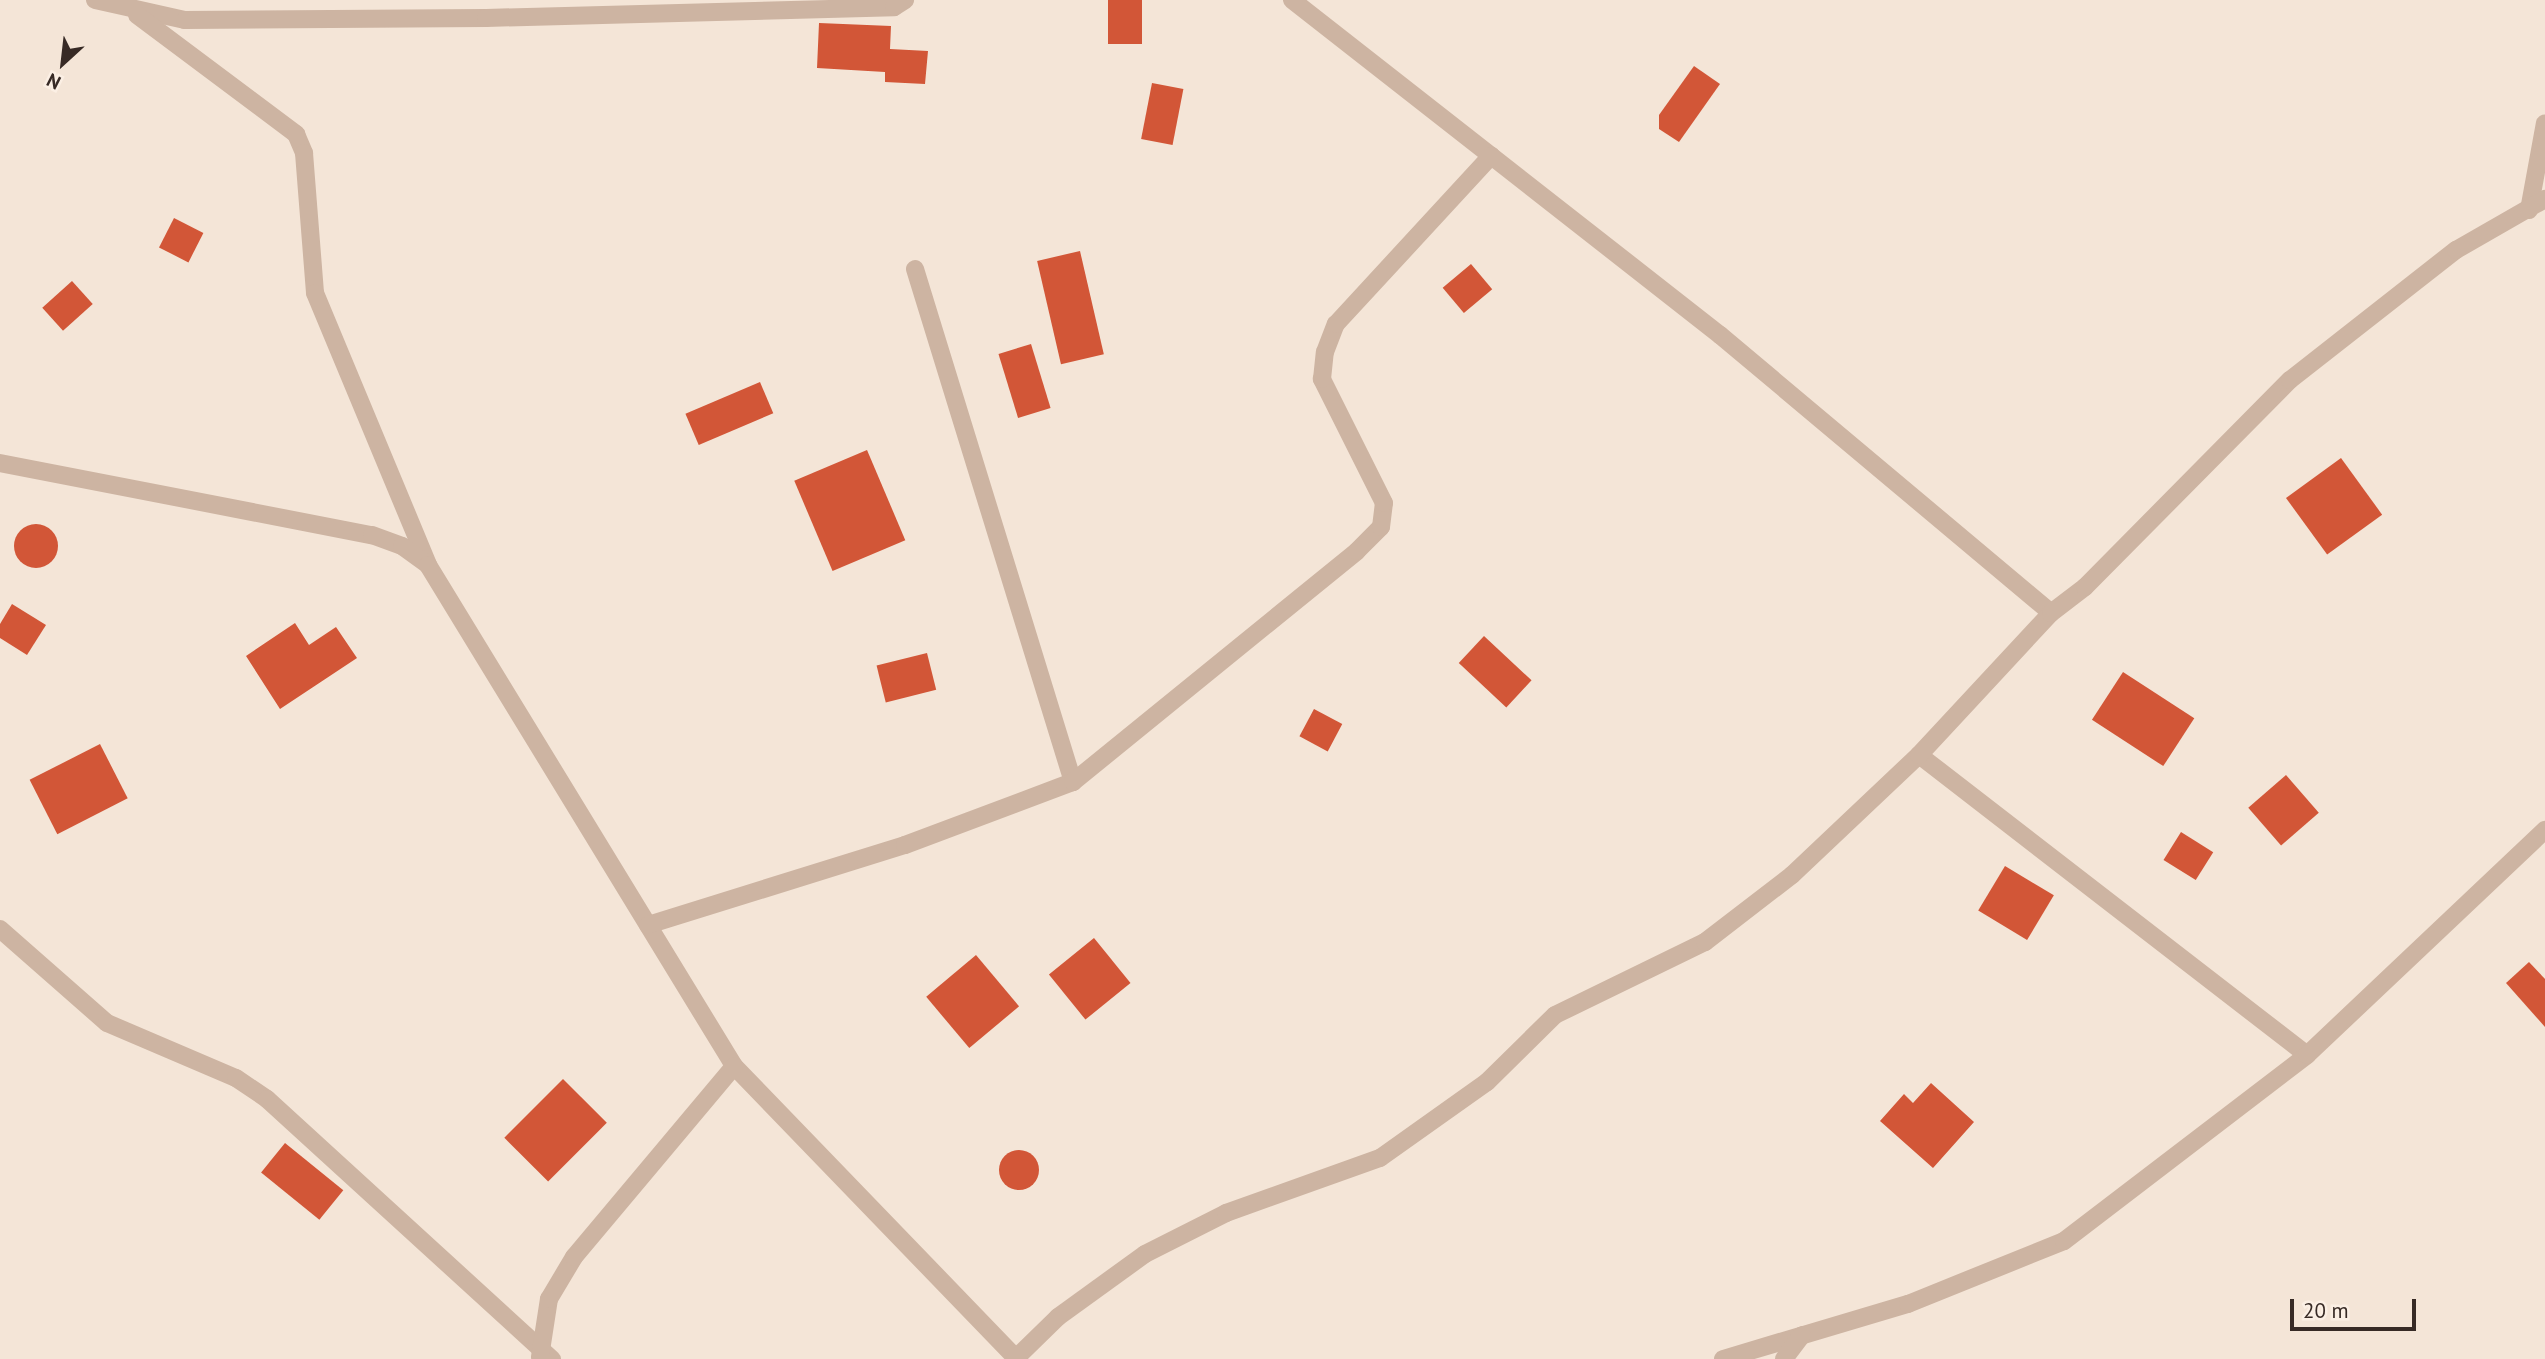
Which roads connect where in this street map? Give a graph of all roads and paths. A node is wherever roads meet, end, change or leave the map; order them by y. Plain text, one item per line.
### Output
1 (95, 0) edge
2 (905, 0) edge
3 (1292, 0) edge
4 (133, 6) edge
5 (527, 8) edge
6 (2545, 123) edge
7 (1491, 156) junction
8 (2545, 200) edge
9 (2529, 210) junction
10 (915, 269) dead end
11 (0, 463) edge
12 (428, 565) junction
13 (2051, 613) junction
14 (1919, 755) junction
15 (1073, 782) junction
16 (2545, 830) edge
17 (648, 925) junction
18 (0, 929) edge
19 (2307, 1055) junction
20 (734, 1066) junction
21 (1802, 1335) junction
22 (545, 1357) edge
23 (1016, 1359) edge
24 (1723, 1359) edge
25 (1784, 1359) edge

1 - 4 street
2 - 5 street
3 - 7 street
4 - 5 street
4 - 12 street
6 - 9 street
7 - 13 street
7 - 15 street
8 - 9 street
9 - 13 street
10 - 15 street
11 - 12 street
12 - 17 street
13 - 14 street
14 - 19 street
14 - 23 street
15 - 17 street
16 - 19 street
17 - 20 street
18 - 22 street
19 - 21 street
20 - 22 street
20 - 23 street
21 - 24 street
21 - 25 street

